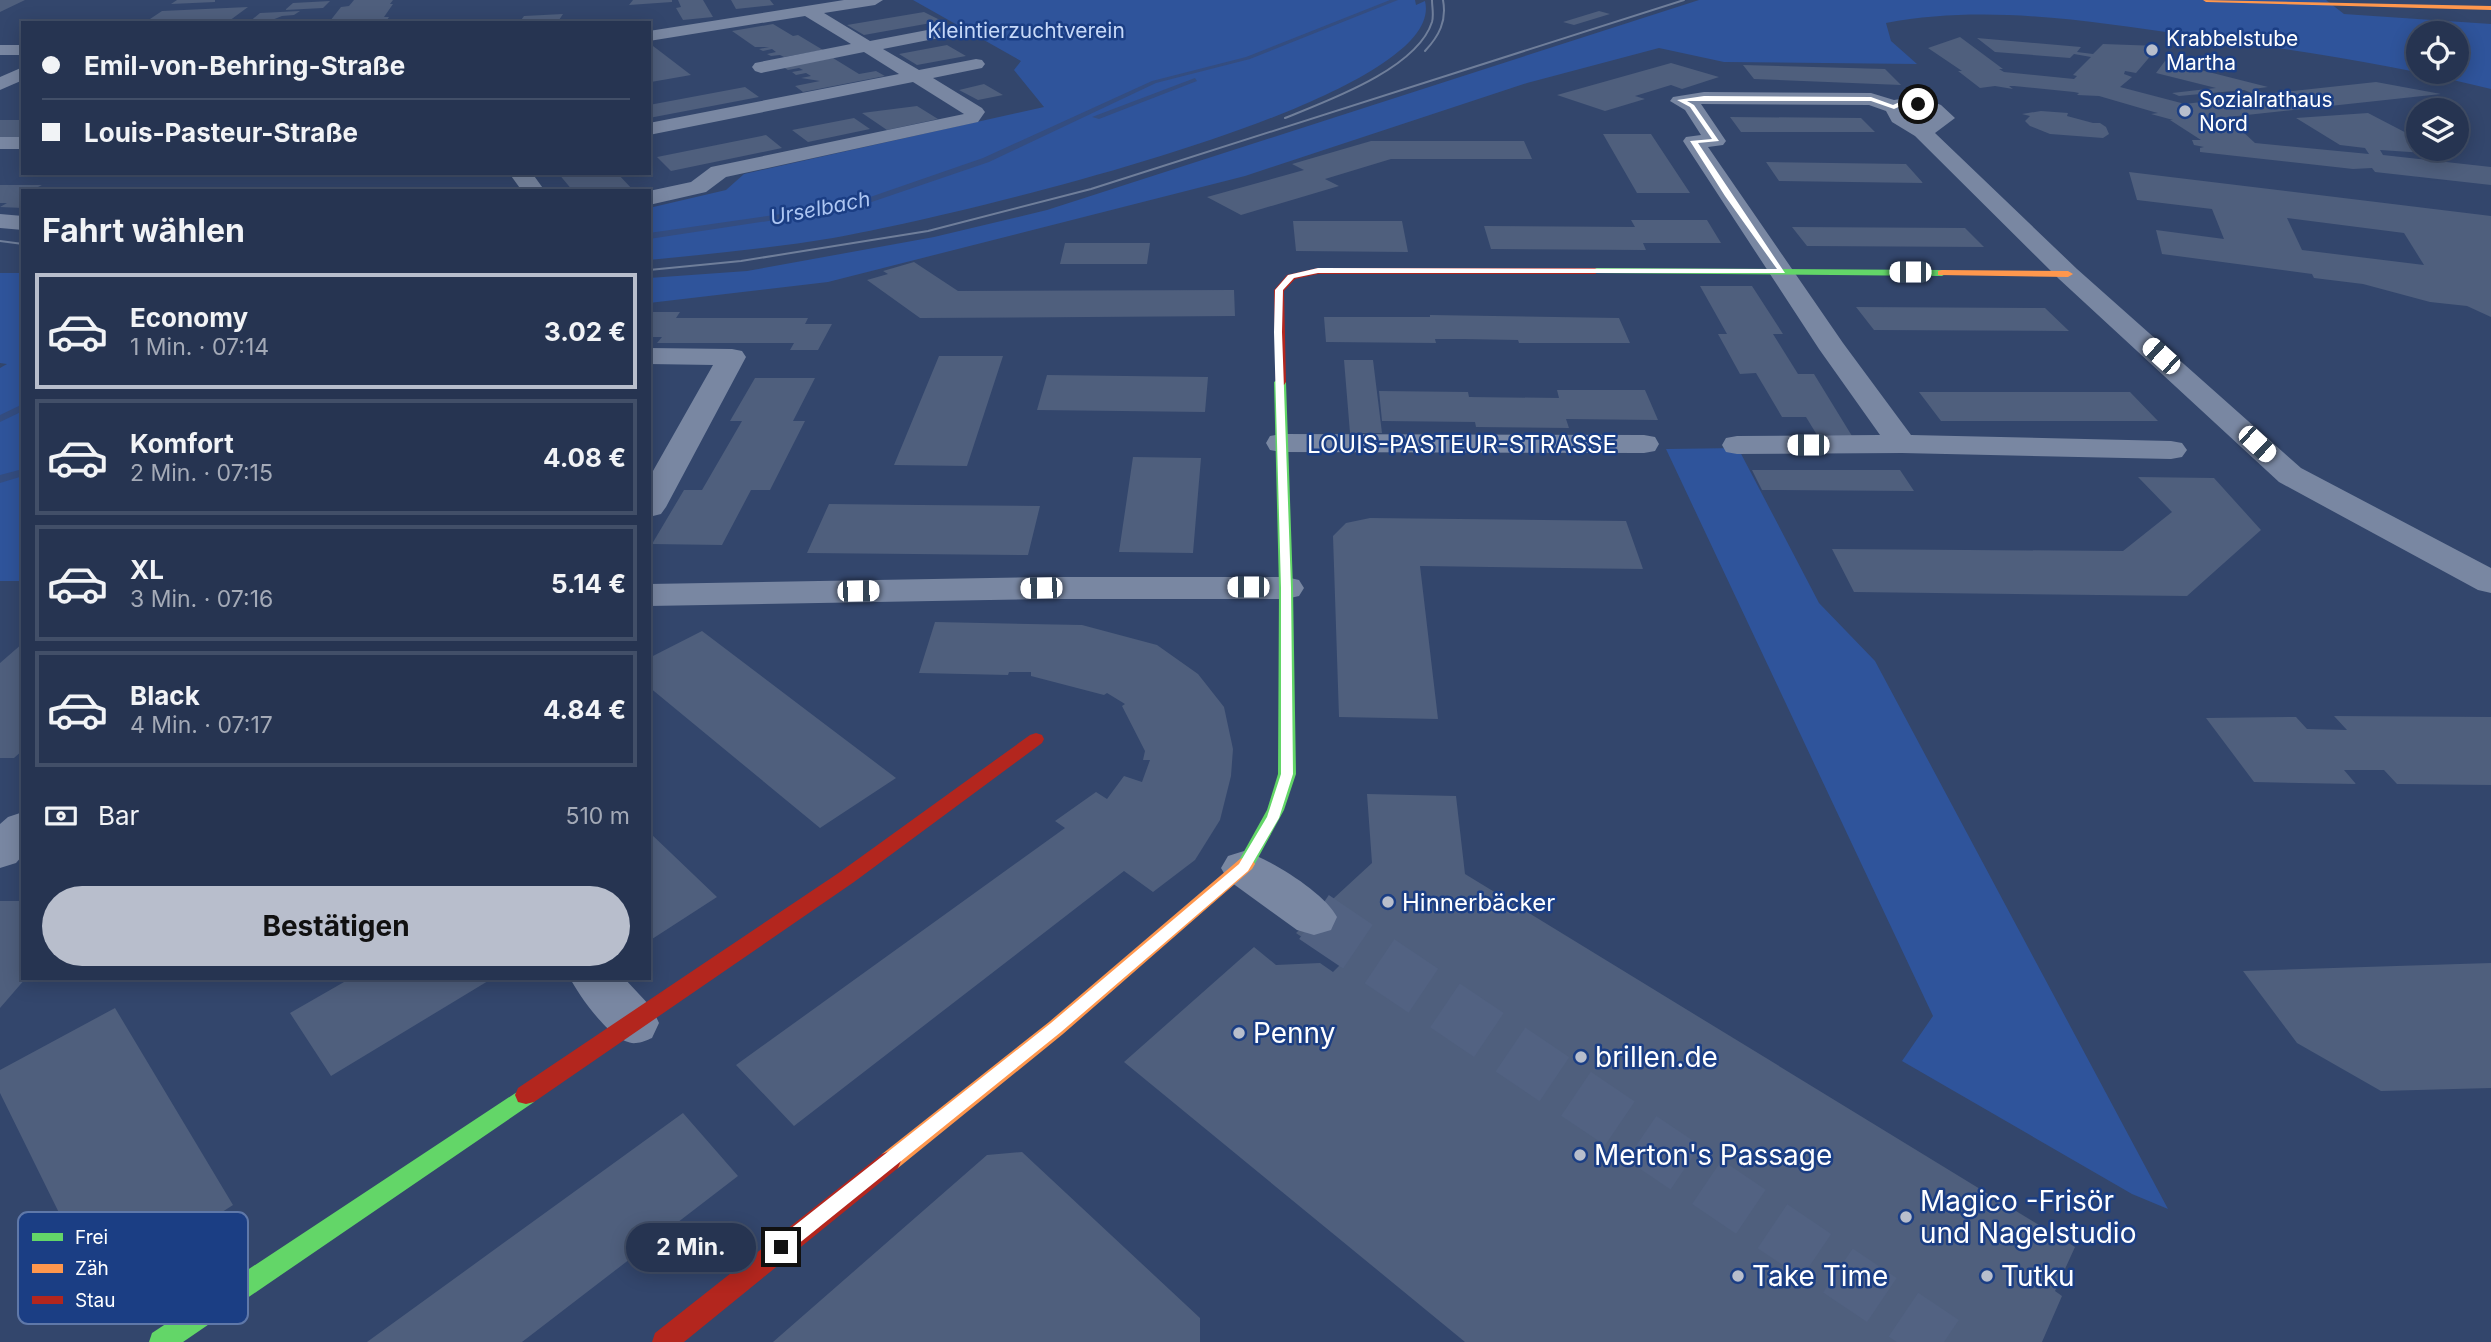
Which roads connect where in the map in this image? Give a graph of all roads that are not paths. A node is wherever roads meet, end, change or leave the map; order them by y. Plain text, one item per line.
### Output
1 (874, 0) edge
2 (2206, 0) edge
3 (2409, 0) edge
4 (2491, 1) edge
5 (2313, 5) junction
6 (2491, 8) edge
7 (807, 10) junction
8 (2491, 15) edge
9 (705, 27) junction
10 (943, 32) dead end
11 (651, 36) edge
12 (721, 38) dead end
13 (869, 46) junction
14 (0, 50) edge
15 (21, 50) edge
16 (976, 64) dead end
17 (21, 75) edge
18 (917, 76) junction
19 (4, 93) edge
20 (805, 98) junction
21 (1894, 107) junction
22 (651, 129) edge
23 (1922, 132) junction
24 (0, 143) edge
25 (21, 144) edge
26 (522, 175) edge
27 (532, 189) edge
28 (651, 198) edge
29 (0, 220) edge
30 (21, 223) edge
31 (1782, 272) junction
32 (2068, 274) junction
33 (651, 356) edge
34 (1281, 443) junction
35 (1644, 444) dead end
36 (1902, 444) junction
37 (1737, 445) dead end
38 (2171, 450) dead end
39 (651, 503) edge
40 (2491, 582) edge
41 (1286, 588) junction
42 (651, 595) edge
43 (1036, 739) dead end
44 (21, 830) edge
45 (0, 852) edge
46 (1244, 868) junction
47 (1314, 917) tunnel mouth
48 (596, 980) edge
49 (634, 1023) junction
50 (248, 1283) edge
51 (188, 1324) edge
52 (161, 1342) edge
53 (664, 1342) edge

1 - 7 street
2 - 5 main road
3 - 4 main road
5 - 6 main road
5 - 8 main road
7 - 9 street
7 - 13 street
9 - 11 street
9 - 12 street
10 - 13 street
13 - 18 street
13 - 20 street
14 - 15 street
16 - 18 street
17 - 19 street
18 - 20 street
18 - 28 street
20 - 22 street
21 - 23 street
21 - 23 street
21 - 31 street
23 - 32 street
24 - 25 street
26 - 27 street
29 - 30 street
31 - 32 main road, LOUIS-PASTEUR-STRASSE
31 - 34 main road, LOUIS-PASTEUR-STRASSE
31 - 36 street
32 - 40 street
33 - 39 street
34 - 35 street, LOUIS-PASTEUR-STRASSE
34 - 41 main road, LOUIS-PASTEUR-STRASSE
36 - 37 street
36 - 38 street
41 - 42 street
41 - 46 main road, LOUIS-PASTEUR-STRASSE
43 - 49 main road
44 - 45 street
46 - 47 street
46 - 53 main road, LOUIS-PASTEUR-STRASSE
48 - 49 street
49 - 50 main road
51 - 52 main road

